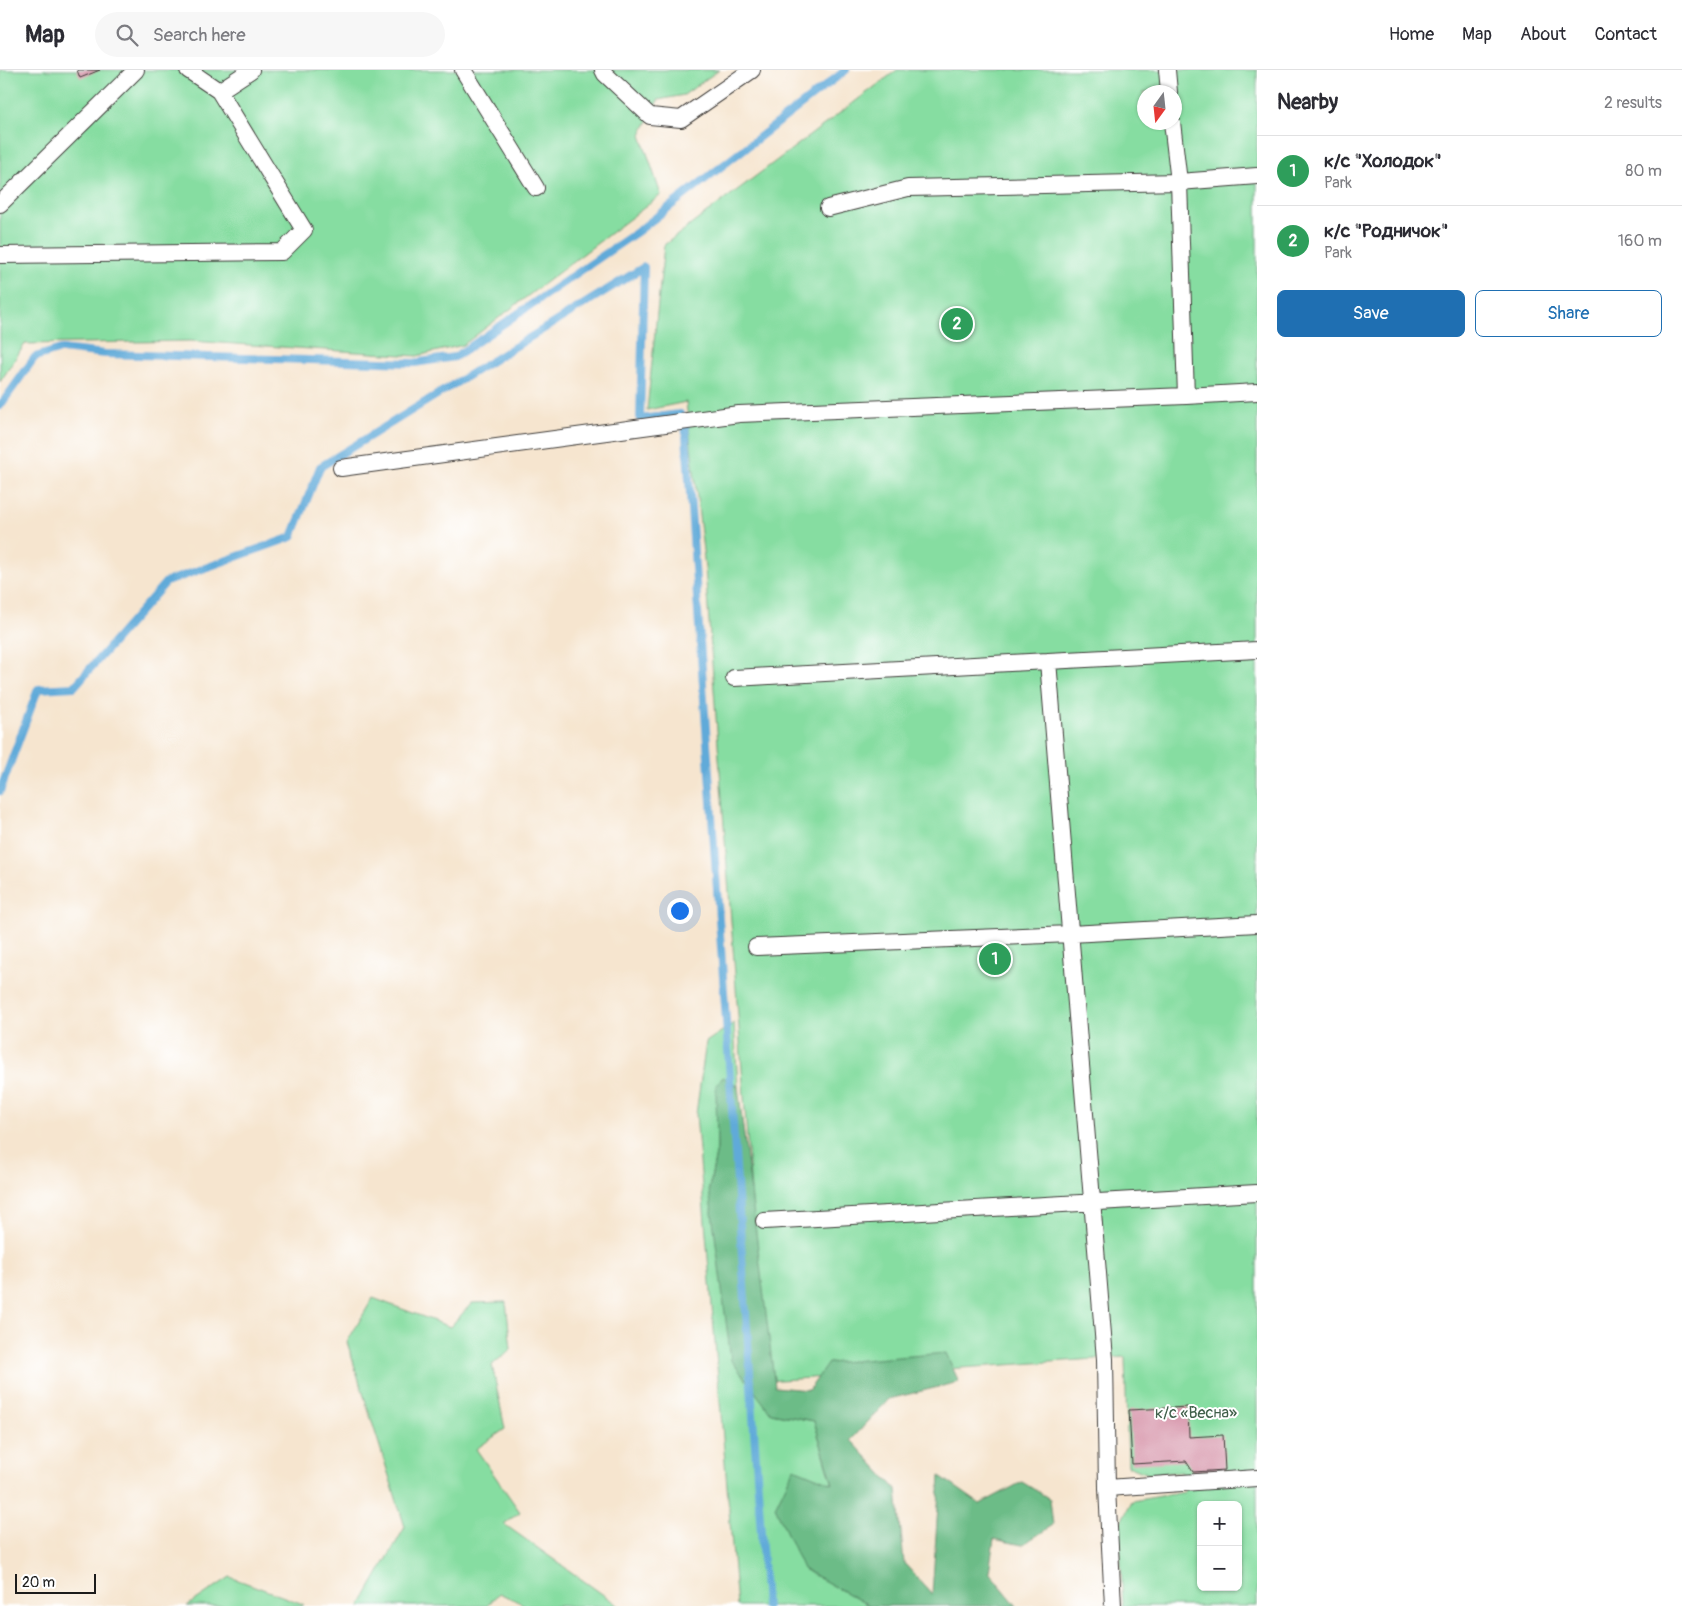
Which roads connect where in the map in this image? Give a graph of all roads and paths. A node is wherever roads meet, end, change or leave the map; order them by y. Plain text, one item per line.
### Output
1 (136, 70) edge
2 (188, 70) edge
3 (251, 70) edge
4 (463, 70) edge
5 (603, 70) edge
6 (752, 70) edge
7 (1167, 70) edge
8 (1168, 85) edge
9 (219, 92) junction
10 (1173, 130) edge
11 (1257, 176) edge
12 (1179, 182) junction
13 (536, 188) dead end
14 (0, 204) edge
15 (828, 208) dead end
16 (0, 255) edge
17 (1257, 392) edge
18 (1186, 396) junction
19 (341, 468) dead end
20 (1257, 650) edge
21 (1048, 661) junction
22 (734, 678) dead end
23 (1257, 924) edge
24 (1070, 934) junction
25 (756, 947) dead end
26 (1257, 1193) edge
27 (1093, 1202) junction
28 (764, 1221) dead end
29 (1257, 1478) edge
30 (1107, 1488) junction
31 (1113, 1606) edge

1 - 14 lane
2 - 9 lane
3 - 9 lane
4 - 13 lane
5 - 6 lane
7 - 8 lane
9 - 16 lane
10 - 12 lane
11 - 12 lane
12 - 15 lane
12 - 18 lane
17 - 18 lane
18 - 19 lane
20 - 21 lane
21 - 22 lane
21 - 24 lane
23 - 24 lane
24 - 25 lane
24 - 27 lane
26 - 27 lane
27 - 28 lane
27 - 30 lane
29 - 30 lane
30 - 31 lane

